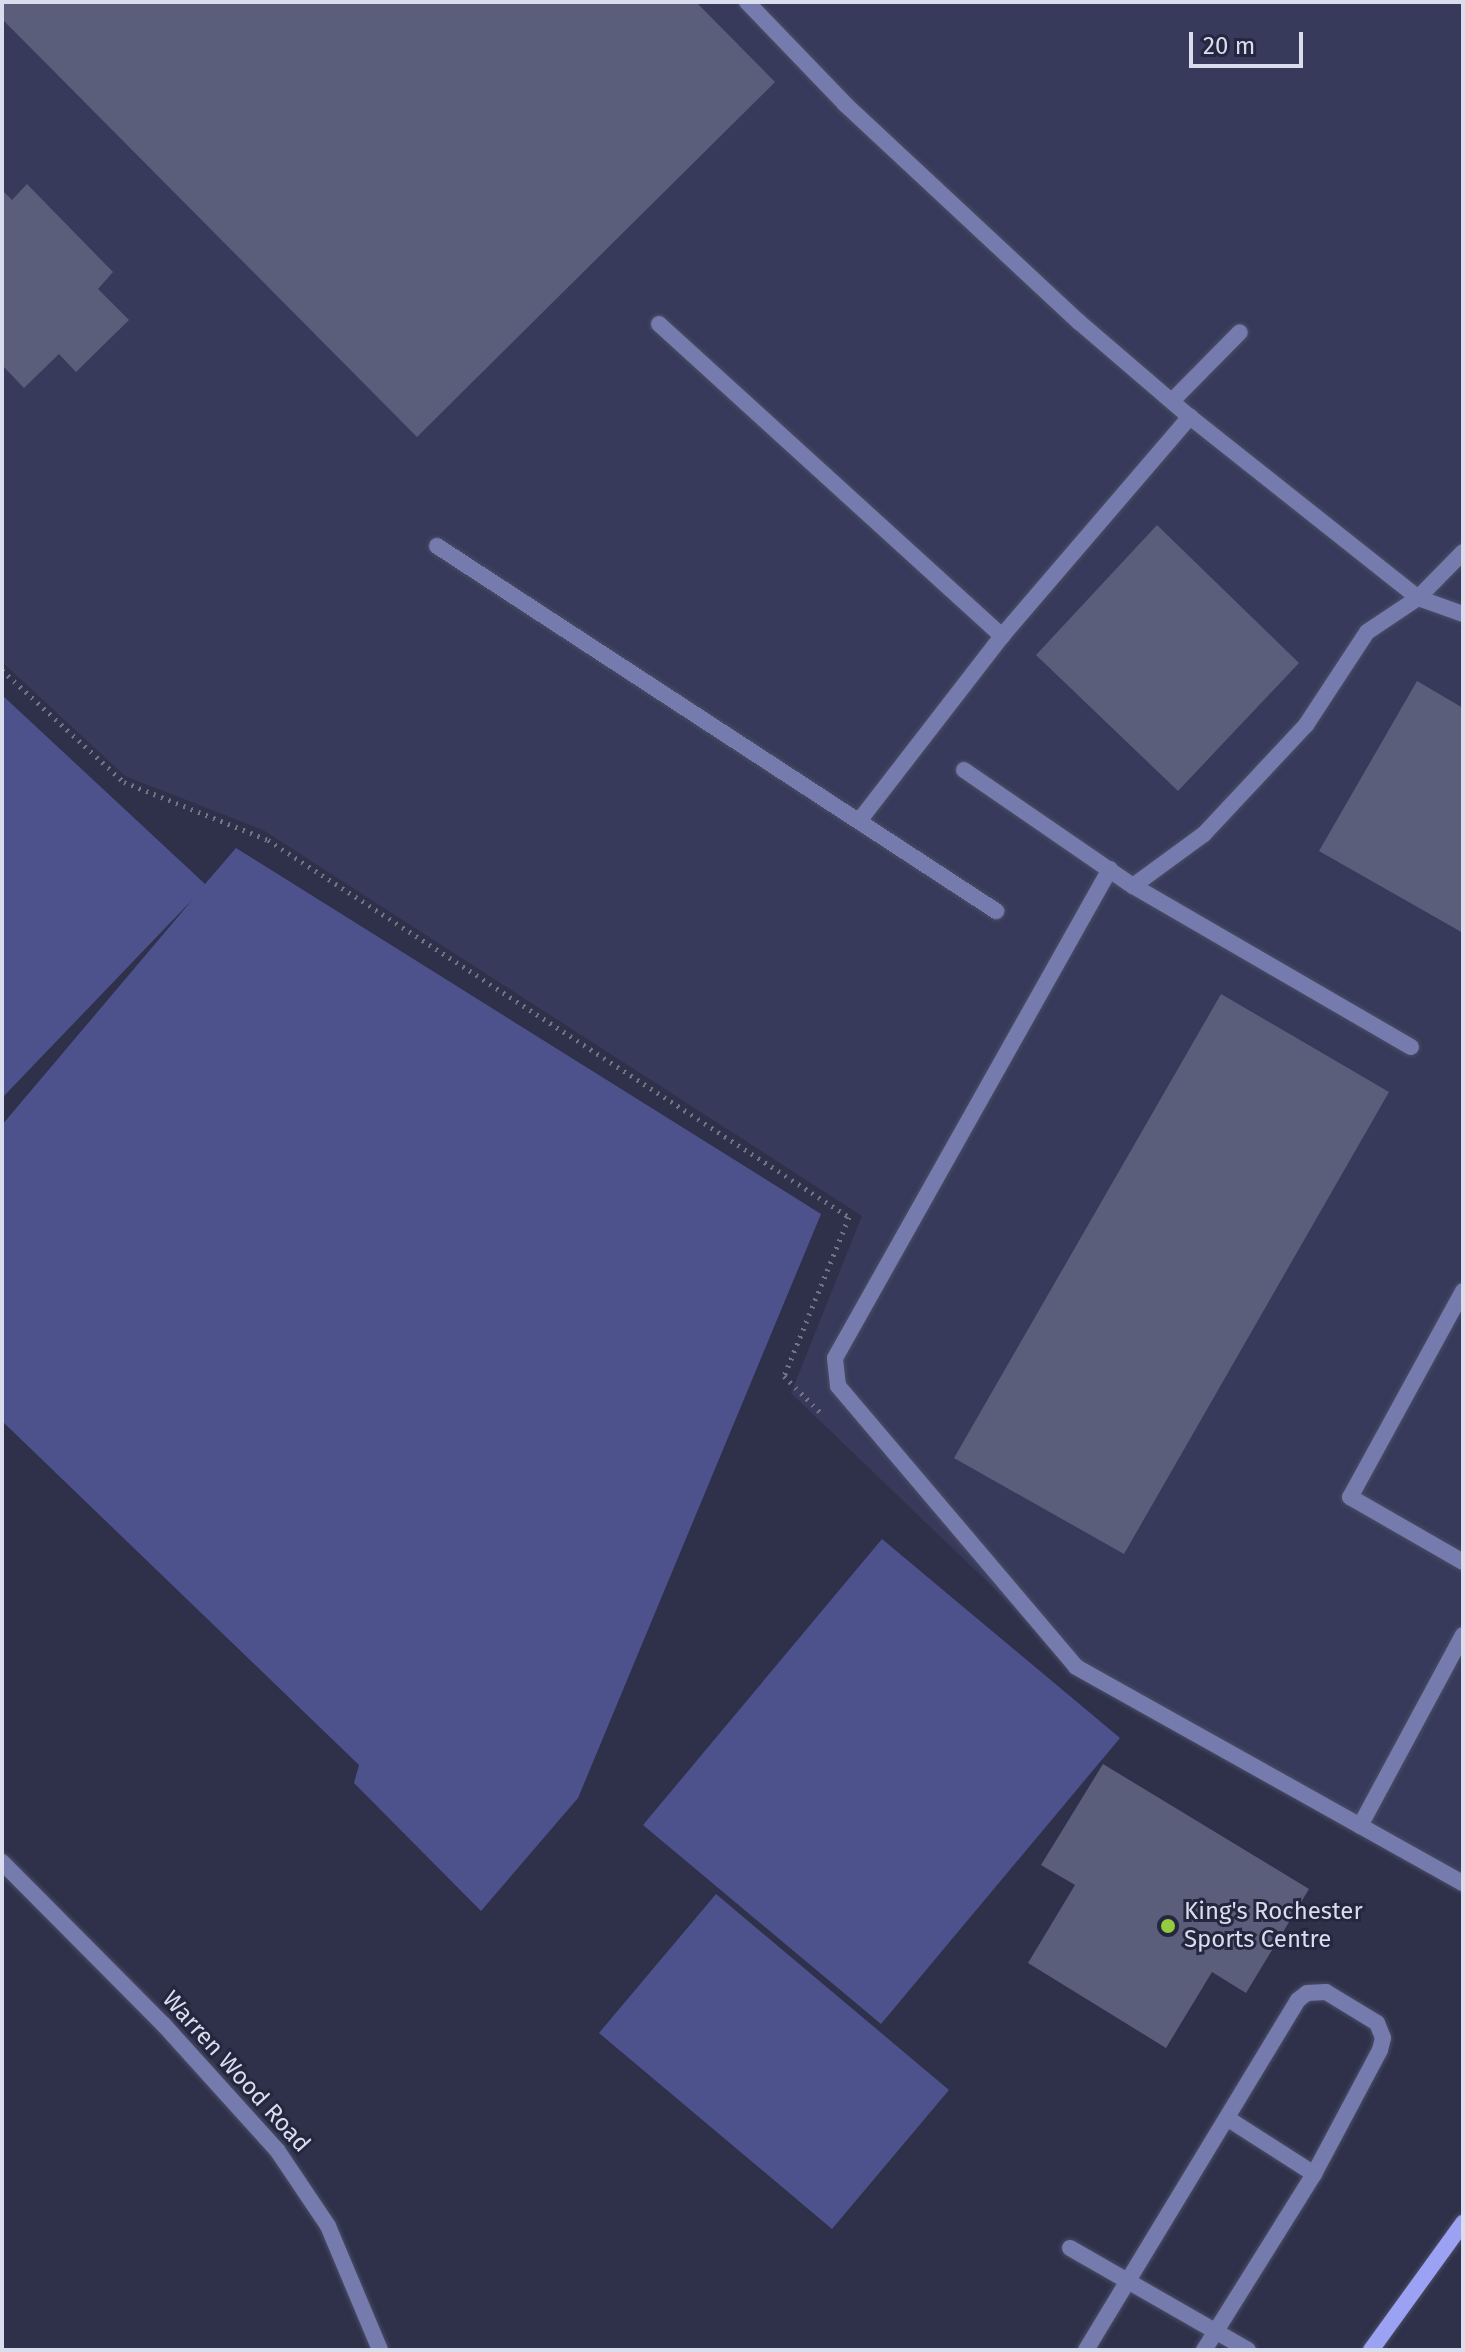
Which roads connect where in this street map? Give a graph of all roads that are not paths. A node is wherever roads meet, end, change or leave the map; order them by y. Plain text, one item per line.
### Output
1 (747, 2) edge
2 (659, 324) dead end
3 (1240, 332) dead end
4 (1173, 400) junction
5 (1190, 417) junction
6 (437, 546) dead end
7 (1463, 552) edge
8 (1418, 598) junction
9 (1463, 614) edge
10 (1002, 636) junction
11 (964, 770) dead end
12 (859, 821) junction
13 (1110, 869) junction
14 (1133, 886) junction
15 (996, 911) dead end
16 (1411, 1047) dead end
17 (1463, 1291) edge
18 (1463, 1562) edge
19 (1463, 1635) edge
20 (1360, 1826) junction
21 (2, 1862) edge
22 (1442, 1871) junction
23 (1463, 1883) edge
24 (1463, 1894) edge
25 (1230, 2120) junction
26 (1314, 2174) junction
27 (1463, 2223) edge
28 (1070, 2248) dead end
29 (1129, 2279) junction
30 (1216, 2331) junction
31 (380, 2350) edge
32 (1086, 2350) edge
33 (1204, 2350) edge
34 (1248, 2350) edge
35 (1371, 2350) edge

1 - 4 street
2 - 10 street
3 - 4 street
4 - 5 street
5 - 8 street
5 - 10 street
6 - 12 street
7 - 8 street
8 - 9 street
8 - 14 street
10 - 12 street
11 - 13 street
12 - 15 street
13 - 14 street
13 - 20 street
14 - 16 street
17 - 18 street
19 - 20 street
20 - 22 street
21 - 31 street, Warren Wood Road
22 - 23 street
22 - 24 street
25 - 26 street
25 - 26 street
25 - 29 street
26 - 30 street
27 - 35 main road
28 - 29 street
29 - 30 street
29 - 32 street
30 - 33 street
30 - 34 street

